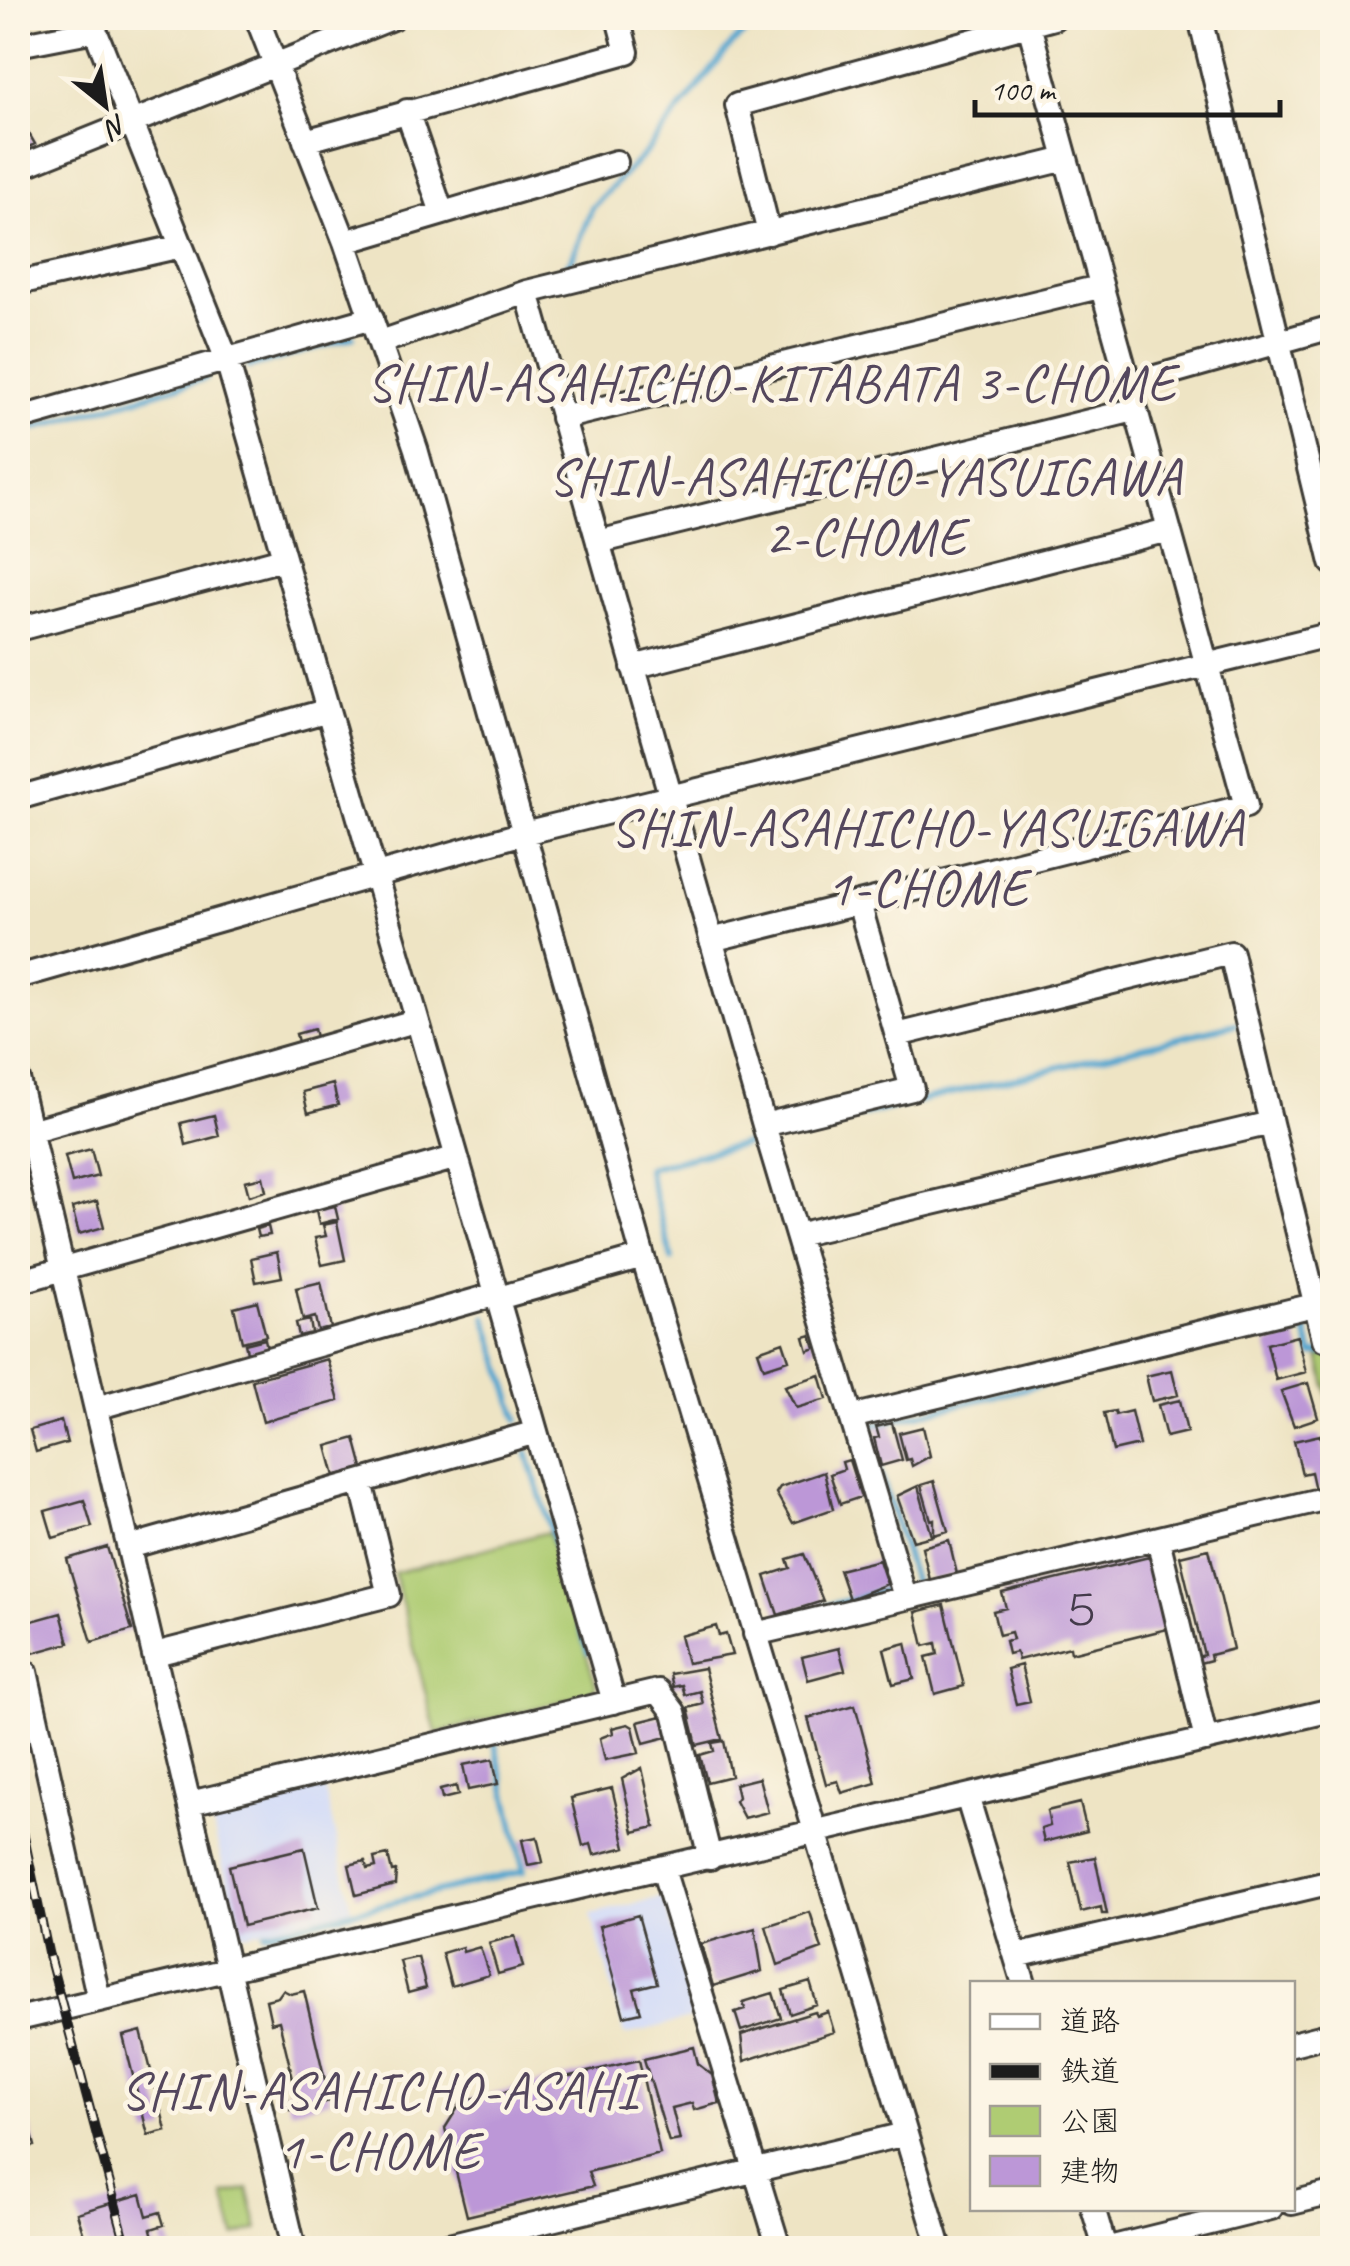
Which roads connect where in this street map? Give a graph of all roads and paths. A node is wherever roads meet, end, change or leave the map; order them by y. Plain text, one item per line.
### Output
1 (256, 18) edge
2 (392, 18) edge
3 (618, 18) edge
4 (1054, 18) edge
5 (1200, 18) edge
6 (1028, 21) edge
7 (18, 46) edge
8 (276, 66) junction
9 (406, 111) junction
10 (133, 121) junction
11 (305, 141) junction
12 (1066, 159) junction
13 (616, 162) dead end
14 (18, 168) edge
15 (442, 213) junction
16 (768, 234) junction
17 (345, 242) junction
18 (181, 246) junction
19 (18, 283) edge
20 (1099, 287) junction
21 (527, 292) junction
22 (372, 318) junction
23 (1332, 327) edge
24 (1279, 341) junction
25 (381, 342) junction
26 (227, 360) junction
27 (1127, 385) junction
28 (1134, 410) junction
29 (562, 418) junction
30 (18, 419) edge
31 (1324, 490) edge
32 (1168, 530) junction
33 (598, 542) junction
34 (283, 559) junction
35 (1332, 563) edge
36 (18, 629) edge
37 (1332, 634) edge
38 (1206, 665) junction
39 (633, 667) junction
40 (325, 711) junction
41 (670, 796) junction
42 (18, 798) edge
43 (524, 833) junction
44 (374, 876) junction
45 (859, 903) junction
46 (710, 940) junction
47 (18, 977) edge
48 (414, 1020) junction
49 (897, 1035) junction
50 (18, 1079) edge
51 (1271, 1123) junction
52 (764, 1125) junction
53 (30, 1130) junction
54 (454, 1158) junction
55 (797, 1235) junction
56 (643, 1258) junction
57 (62, 1269) junction
58 (18, 1282) edge
59 (494, 1297) junction
60 (1314, 1305) junction
61 (1332, 1337) edge
62 (96, 1408) junction
63 (852, 1417) junction
64 (533, 1433) junction
65 (361, 1482) junction
66 (1332, 1497) edge
67 (1158, 1539) junction
68 (129, 1547) junction
69 (905, 1598) junction
70 (755, 1634) junction
71 (155, 1654) junction
72 (18, 1671) edge
73 (614, 1702) junction
74 (1332, 1710) edge
75 (1206, 1740) junction
76 (967, 1796) junction
77 (190, 1804) junction
78 (814, 1833) junction
79 (710, 1858) junction
80 (663, 1869) junction
81 (1332, 1882) edge
82 (1016, 1956) junction
83 (229, 1970) junction
84 (1023, 1981) edge
85 (99, 2000) junction
86 (18, 2019) edge
87 (1332, 2034) edge
88 (1295, 2043) edge
89 (905, 2134) junction
90 (756, 2171) junction
91 (1332, 2193) edge
92 (1295, 2202) edge
93 (1094, 2211) edge
94 (1258, 2211) edge
95 (294, 2248) edge
96 (436, 2248) edge
97 (779, 2248) edge
98 (940, 2248) edge
99 (1107, 2248) edge

1 - 8 street
2 - 8 street
3 - 9 street
4 - 6 street
5 - 24 street
6 - 12 street
6 - 16 street
7 - 10 street
8 - 10 street
8 - 11 street
9 - 11 street
9 - 15 street
10 - 14 street
10 - 18 street
11 - 17 street
12 - 16 street
12 - 20 street
13 - 15 street
15 - 17 street
16 - 21 street
17 - 22 street
18 - 19 street
18 - 26 street
20 - 27 street
20 - 29 street
21 - 25 street
21 - 29 street
22 - 25 street
22 - 26 street
23 - 24 street
24 - 27 street
24 - 31 street
25 - 43 street
26 - 30 street
26 - 34 street
27 - 28 street
28 - 32 street
28 - 33 street
29 - 33 street
31 - 35 street
32 - 38 street
32 - 39 street
33 - 39 street
34 - 36 street
34 - 40 street
37 - 38 street
38 - 41 street
38 - 45 street
39 - 41 street
40 - 42 street
40 - 44 street
41 - 43 street
41 - 46 street
43 - 44 street
43 - 56 street
44 - 47 street
44 - 48 street
45 - 46 street
45 - 49 street
46 - 52 street
48 - 53 street
48 - 54 street
49 - 51 street
49 - 52 street
50 - 53 street
51 - 55 street
51 - 60 street
52 - 55 street
53 - 57 street
54 - 57 street
54 - 59 street
55 - 63 street
56 - 59 street
56 - 70 street
57 - 58 street
57 - 62 street
59 - 62 street
59 - 64 street
60 - 61 street
60 - 63 street
62 - 68 street
63 - 69 street
64 - 65 street
64 - 73 street
65 - 68 street
65 - 71 street
66 - 67 street
67 - 69 street
67 - 75 street
68 - 71 street
69 - 70 street
70 - 78 street
71 - 77 street
72 - 85 street
73 - 77 street
73 - 79 street
74 - 75 street
75 - 76 street
76 - 78 street
76 - 82 street
77 - 83 street
78 - 79 street
78 - 89 street
79 - 80 street
80 - 83 street
80 - 90 street
81 - 82 street
82 - 84 street
83 - 85 street
83 - 95 street
85 - 86 street
87 - 88 street
89 - 90 street
89 - 98 street
90 - 96 street
90 - 97 street
91 - 92 street
93 - 99 street
94 - 99 street

